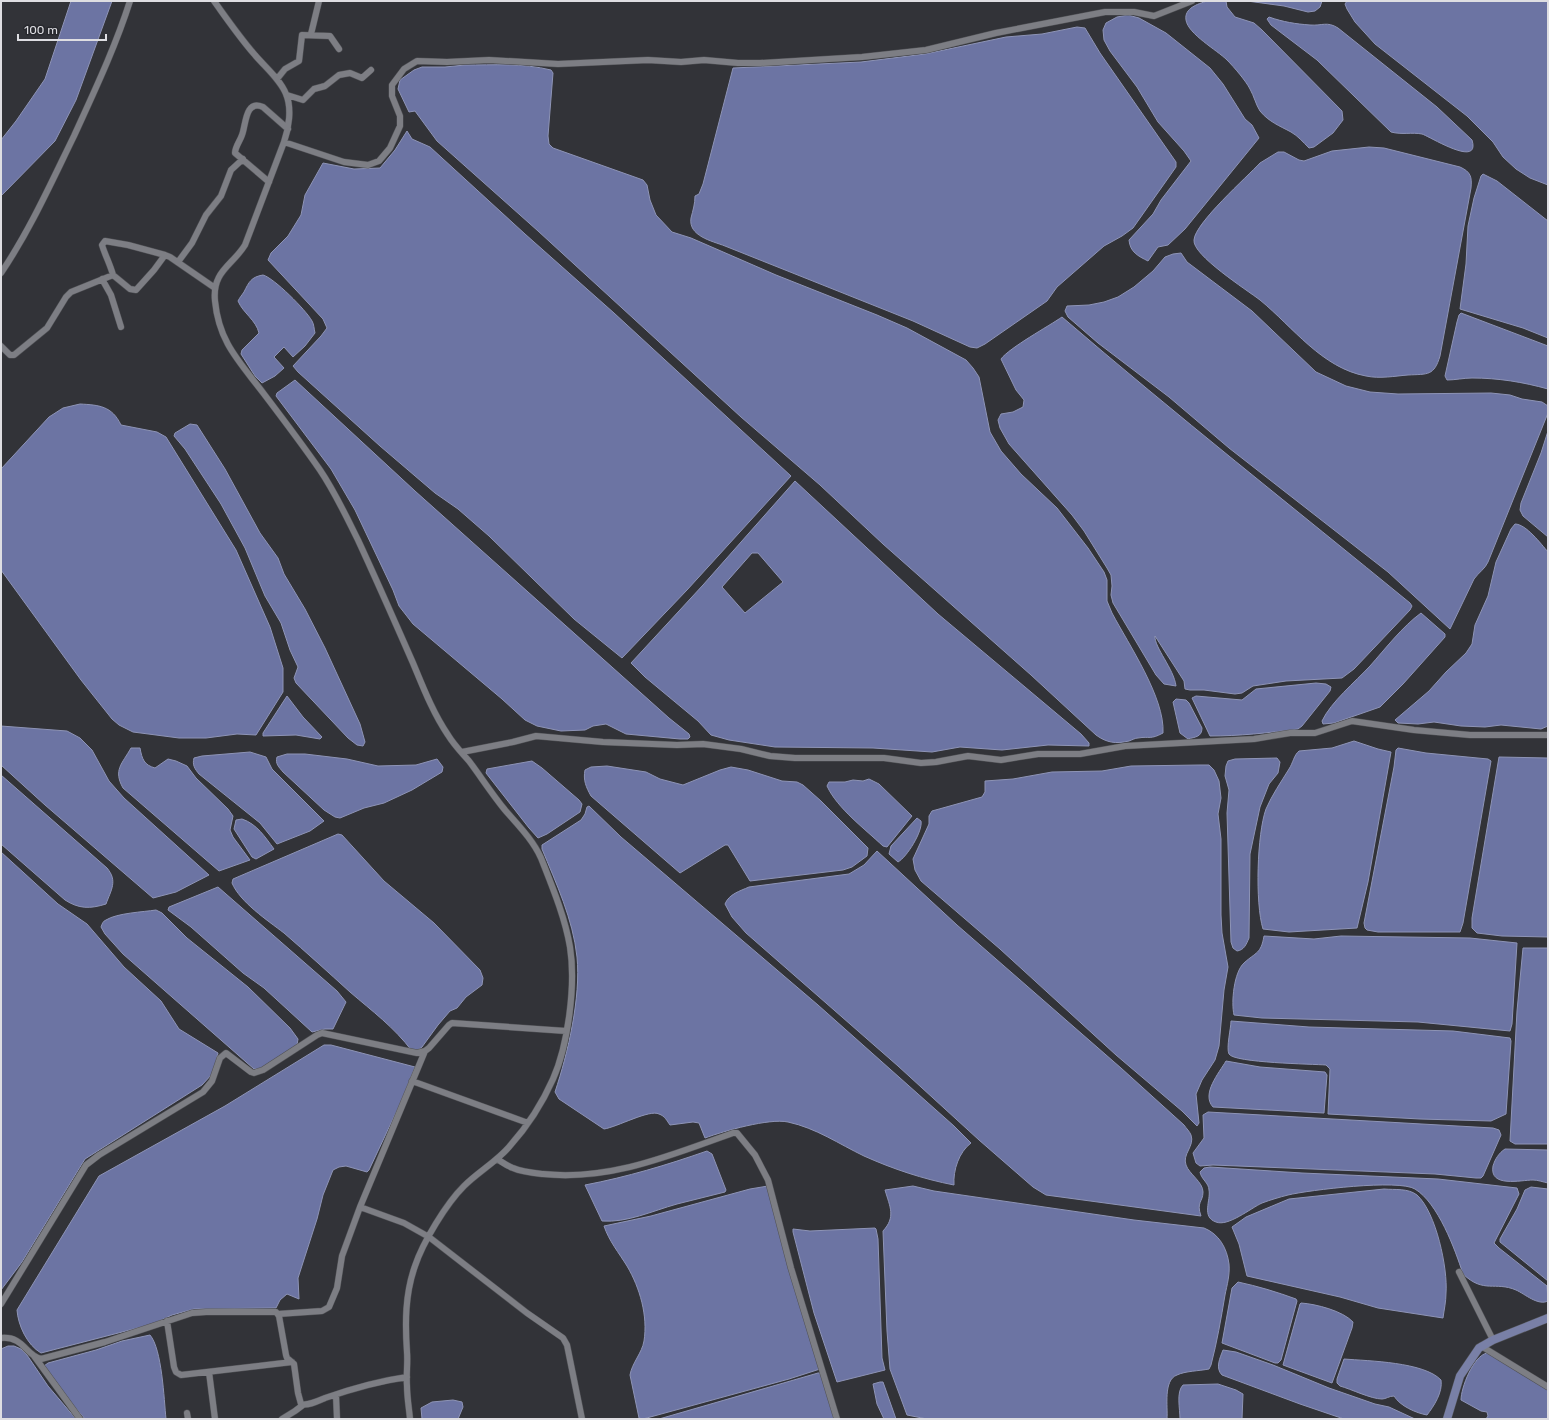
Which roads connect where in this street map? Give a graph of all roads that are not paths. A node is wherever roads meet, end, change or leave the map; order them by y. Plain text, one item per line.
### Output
1 (130, 1) edge
2 (214, 1) edge
3 (319, 1) edge
4 (1192, 1) edge
5 (311, 34) junction
6 (339, 48) dead end
7 (371, 70) dead end
8 (276, 79) junction
9 (287, 95) junction
10 (288, 129) junction
11 (284, 142) junction
12 (243, 159) junction
13 (269, 182) junction
14 (165, 255) junction
15 (178, 262) junction
16 (1, 274) edge
17 (113, 275) junction
18 (102, 279) junction
19 (215, 288) junction
20 (122, 327) dead end
21 (1, 346) edge
22 (1548, 735) edge
23 (462, 752) junction
24 (566, 1031) junction
25 (425, 1051) junction
26 (412, 1082) junction
27 (528, 1123) junction
28 (497, 1160) junction
29 (360, 1207) junction
30 (429, 1237) junction
31 (1459, 1272) dead end
32 (1, 1304) edge
33 (278, 1314) junction
34 (1548, 1318) edge
35 (168, 1321) junction
36 (1, 1338) edge
37 (1493, 1340) junction
38 (1481, 1346) junction
39 (34, 1355) junction
40 (292, 1362) junction
41 (209, 1372) junction
42 (402, 1378) junction
43 (1548, 1387) edge
44 (336, 1395) junction
45 (303, 1405) junction
46 (80, 1419) edge
47 (215, 1419) edge
48 (282, 1419) edge
49 (337, 1419) edge
50 (410, 1419) edge
51 (582, 1419) edge
52 (837, 1419) edge
53 (1447, 1419) edge

1 - 16 street
2 - 8 street
3 - 5 street
4 - 11 street
5 - 6 street
5 - 8 street
7 - 9 street
8 - 9 street
9 - 10 street
10 - 11 street
10 - 12 street
11 - 13 street
12 - 13 street
12 - 15 street
13 - 19 street
14 - 15 street
14 - 17 street
14 - 17 street
15 - 19 street
17 - 18 street
18 - 20 street
18 - 21 street
19 - 23 street
22 - 23 street
23 - 24 street
24 - 25 street
24 - 27 street
25 - 26 street
25 - 32 street
26 - 27 street
26 - 29 street
27 - 28 street
28 - 30 street
28 - 52 street
29 - 30 street
29 - 33 street
30 - 42 street
30 - 51 street
31 - 37 street
33 - 35 street
33 - 40 street
34 - 37 main road
35 - 39 street
35 - 41 street
36 - 39 street
37 - 38 main road
38 - 43 street
38 - 53 main road
39 - 46 street
40 - 41 street
40 - 45 street
41 - 47 street
42 - 44 street
42 - 50 street
44 - 45 street
44 - 49 street
45 - 48 street

